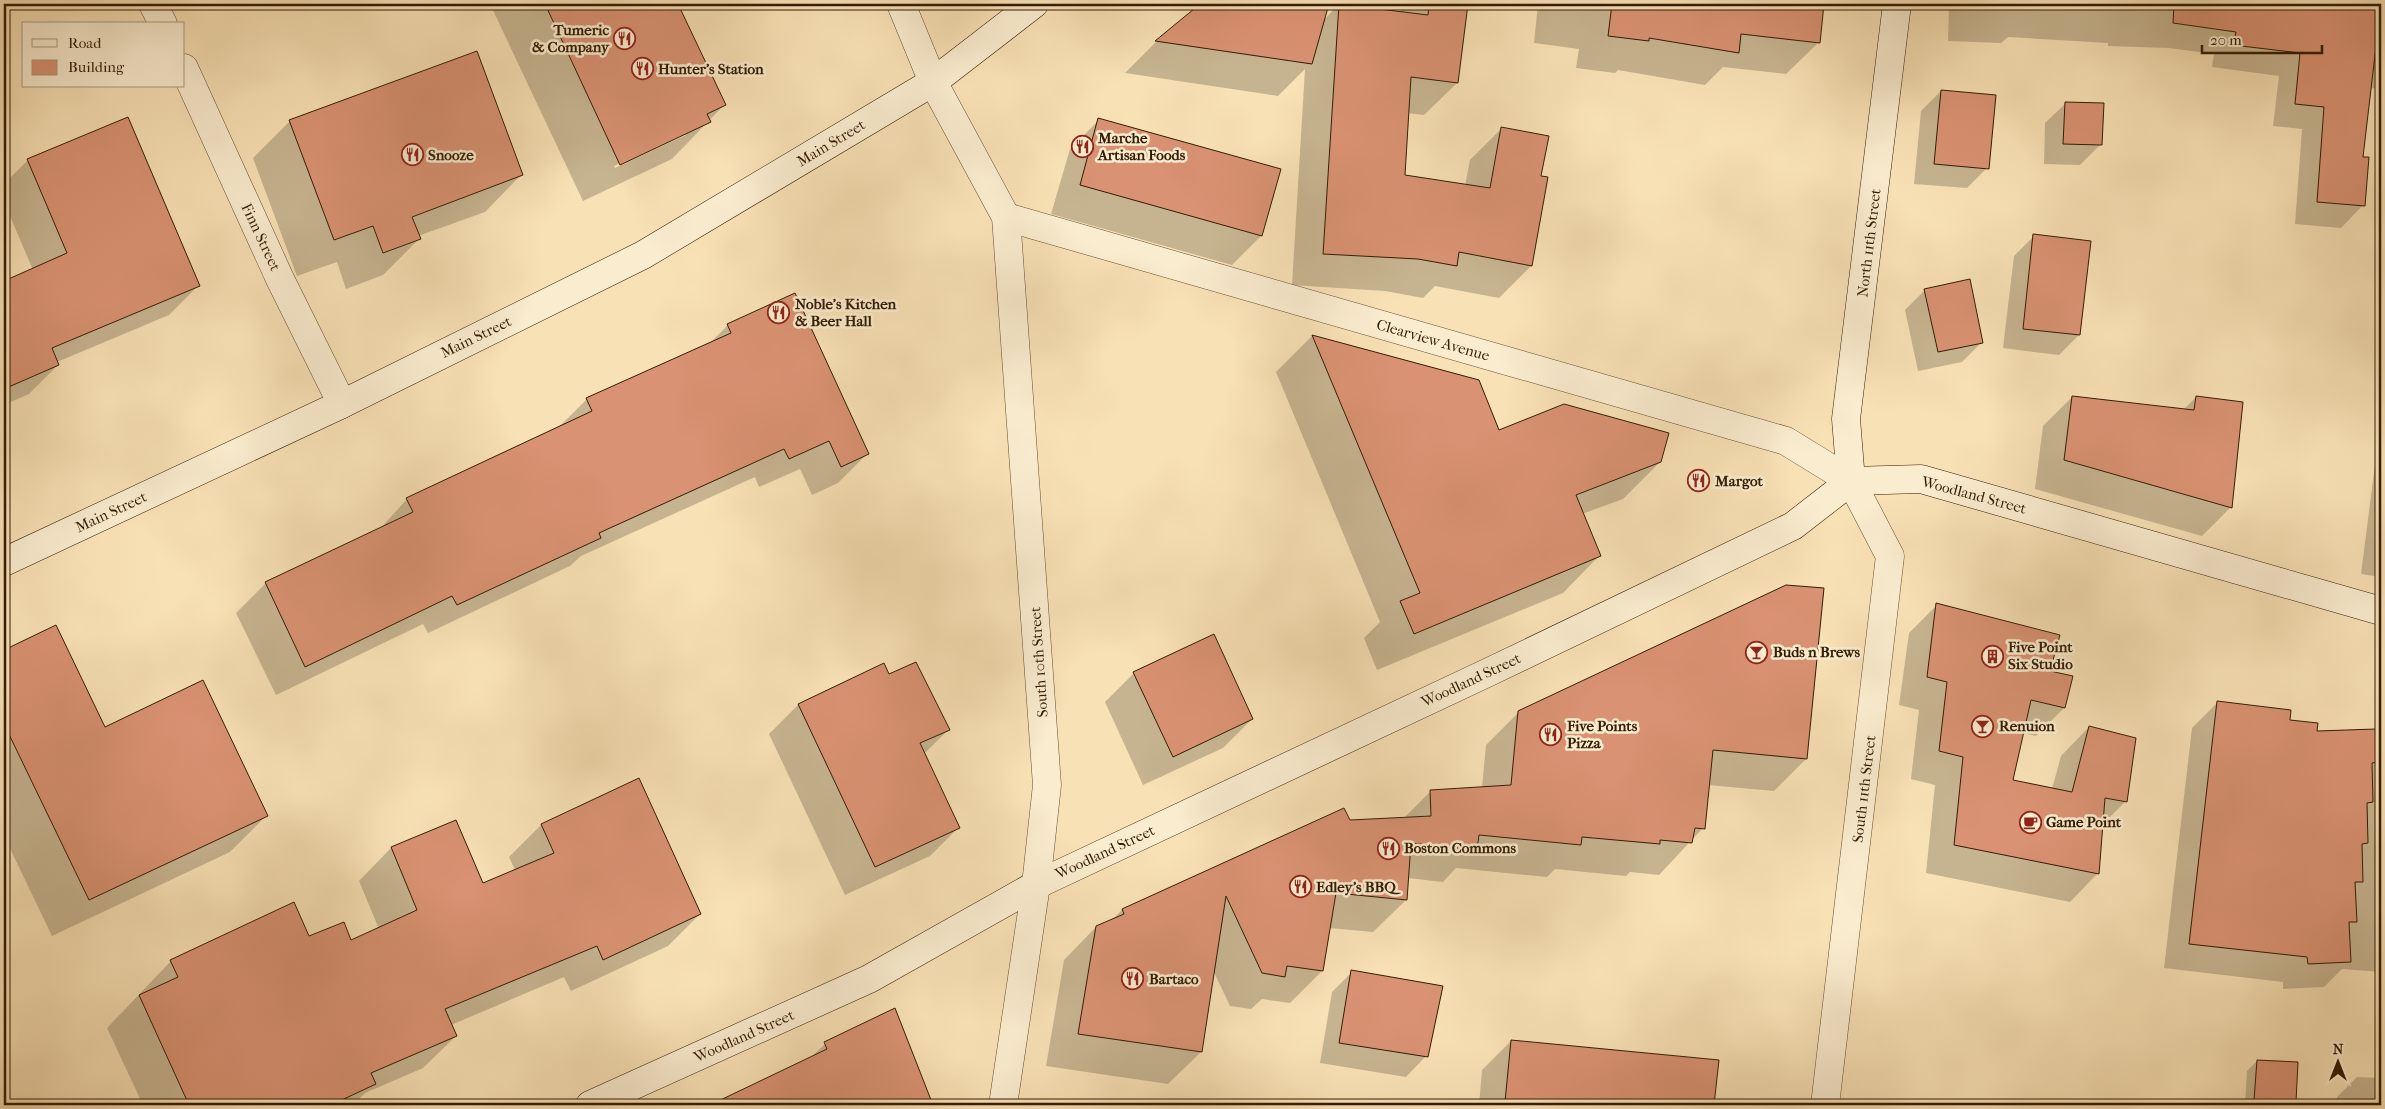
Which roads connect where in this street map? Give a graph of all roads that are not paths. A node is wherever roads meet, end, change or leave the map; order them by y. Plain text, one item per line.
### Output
1 (153, 4) edge
2 (900, 4) edge
3 (1034, 4) edge
4 (1896, 4) edge
5 (162, 22) edge
6 (185, 70) edge
7 (933, 82) junction
8 (1006, 217) junction
9 (342, 404) junction
10 (1852, 481) junction
11 (4, 562) edge
12 (2381, 611) edge
13 (1036, 885) junction
14 (590, 1105) edge
15 (1003, 1105) edge
16 (1826, 1105) edge

1 - 5 street
2 - 7 street
3 - 7 street, Main Street
4 - 10 street, North 11th Street
6 - 9 street, Finn Street
7 - 8 street
7 - 9 street, Main Street
8 - 10 street, Clearview Avenue
8 - 13 street, South 10th Street
9 - 11 street, Main Street
10 - 12 street, Woodland Street
10 - 13 street, Woodland Street
10 - 16 street, South 11th Street
13 - 14 street, Woodland Street
13 - 15 street, South 10th Street

